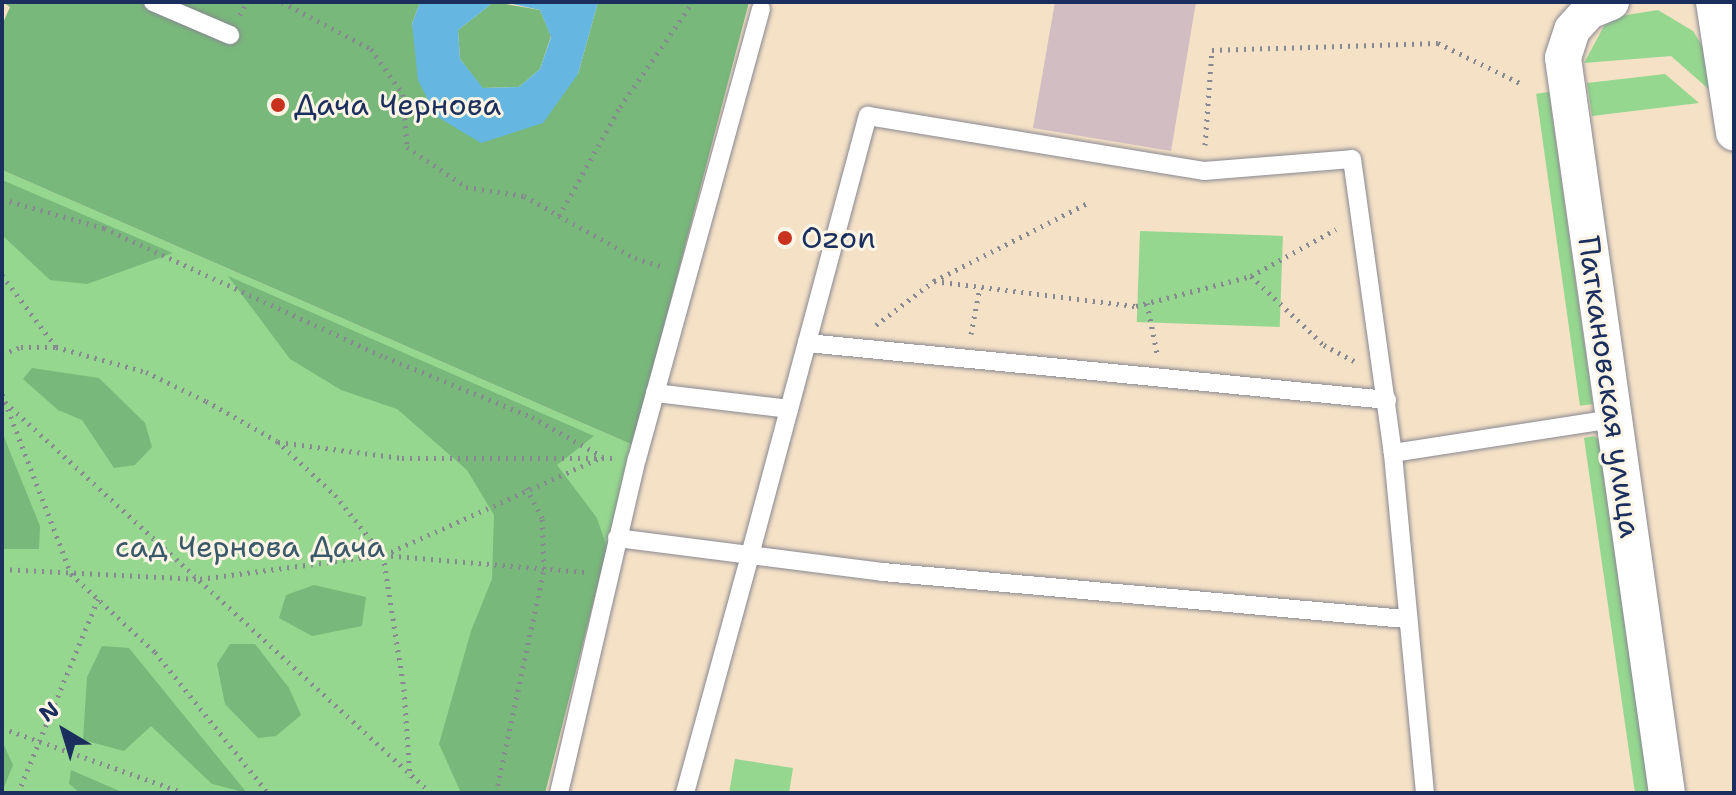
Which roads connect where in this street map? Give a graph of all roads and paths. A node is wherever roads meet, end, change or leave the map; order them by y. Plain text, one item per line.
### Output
1 (153, 2) edge
2 (282, 2) edge
3 (693, 2) edge
4 (1611, 2) edge
5 (1714, 2) edge
6 (761, 9) dead end
7 (230, 35) dead end
8 (1728, 53) edge
9 (1522, 84) dead end
10 (1734, 132) edge
11 (1204, 171) junction
12 (2, 199) edge
13 (1090, 202) dead end
14 (559, 216) junction
15 (1360, 216) junction
16 (2, 275) edge
17 (687, 275) junction
18 (1251, 276) junction
19 (934, 281) junction
20 (980, 287) junction
21 (1147, 303) junction
22 (1151, 323) dead end
23 (807, 343) junction
24 (56, 347) junction
25 (848, 347) junction
26 (2, 354) edge
27 (967, 359) junction
28 (1381, 362) junction
29 (655, 393) junction
30 (2, 394) edge
31 (1387, 400) junction
32 (5, 402) junction
33 (789, 409) junction
34 (1613, 419) junction
35 (277, 441) junction
36 (1393, 453) junction
37 (603, 457) junction
38 (637, 459) junction
39 (527, 488) junction
40 (617, 538) junction
41 (383, 555) junction
42 (750, 555) junction
43 (2, 569) edge
44 (544, 569) junction
45 (71, 574) junction
46 (609, 574) junction
47 (200, 579) junction
48 (98, 599) junction
49 (1405, 619) junction
50 (2, 728) edge
51 (39, 741) junction
52 (410, 777) junction
53 (18, 793) edge
54 (185, 793) edge
55 (268, 793) edge
56 (431, 793) edge
57 (496, 793) edge
58 (559, 793) edge
59 (685, 793) edge
60 (1425, 793) edge
61 (1667, 793) edge

1 - 7 lane
2 - 14 path
3 - 14 path
4 - 34 street, Паткановская улица
5 - 8 street
6 - 17 lane
8 - 10 street
9 - 11 path
11 - 15 lane
11 - 23 lane
12 - 37 path
13 - 19 path
14 - 17 path
15 - 18 path
15 - 28 lane
16 - 24 path
17 - 29 lane
18 - 21 path
18 - 28 path
19 - 20 path
19 - 25 path
20 - 21 path
20 - 27 path
21 - 22 path
23 - 25 lane
23 - 33 lane
24 - 26 path
24 - 35 path
25 - 27 lane
27 - 31 lane
28 - 31 lane
29 - 33 lane
29 - 38 lane
30 - 32 path
31 - 36 lane
32 - 45 path
32 - 47 path
33 - 42 lane
34 - 36 lane
34 - 61 street, Паткановская улица
35 - 37 path
35 - 41 path
36 - 49 lane
37 - 38 path
37 - 39 path
38 - 40 lane
39 - 41 path
39 - 44 path
40 - 42 lane
40 - 46 lane
41 - 44 path
41 - 47 path
41 - 52 path
42 - 49 lane
42 - 59 lane
43 - 45 path
44 - 46 path
44 - 57 path
45 - 47 path
45 - 48 path
46 - 58 lane
47 - 52 path
48 - 51 path
48 - 55 path
49 - 60 lane
50 - 51 path
51 - 53 path
51 - 54 path
52 - 56 path

